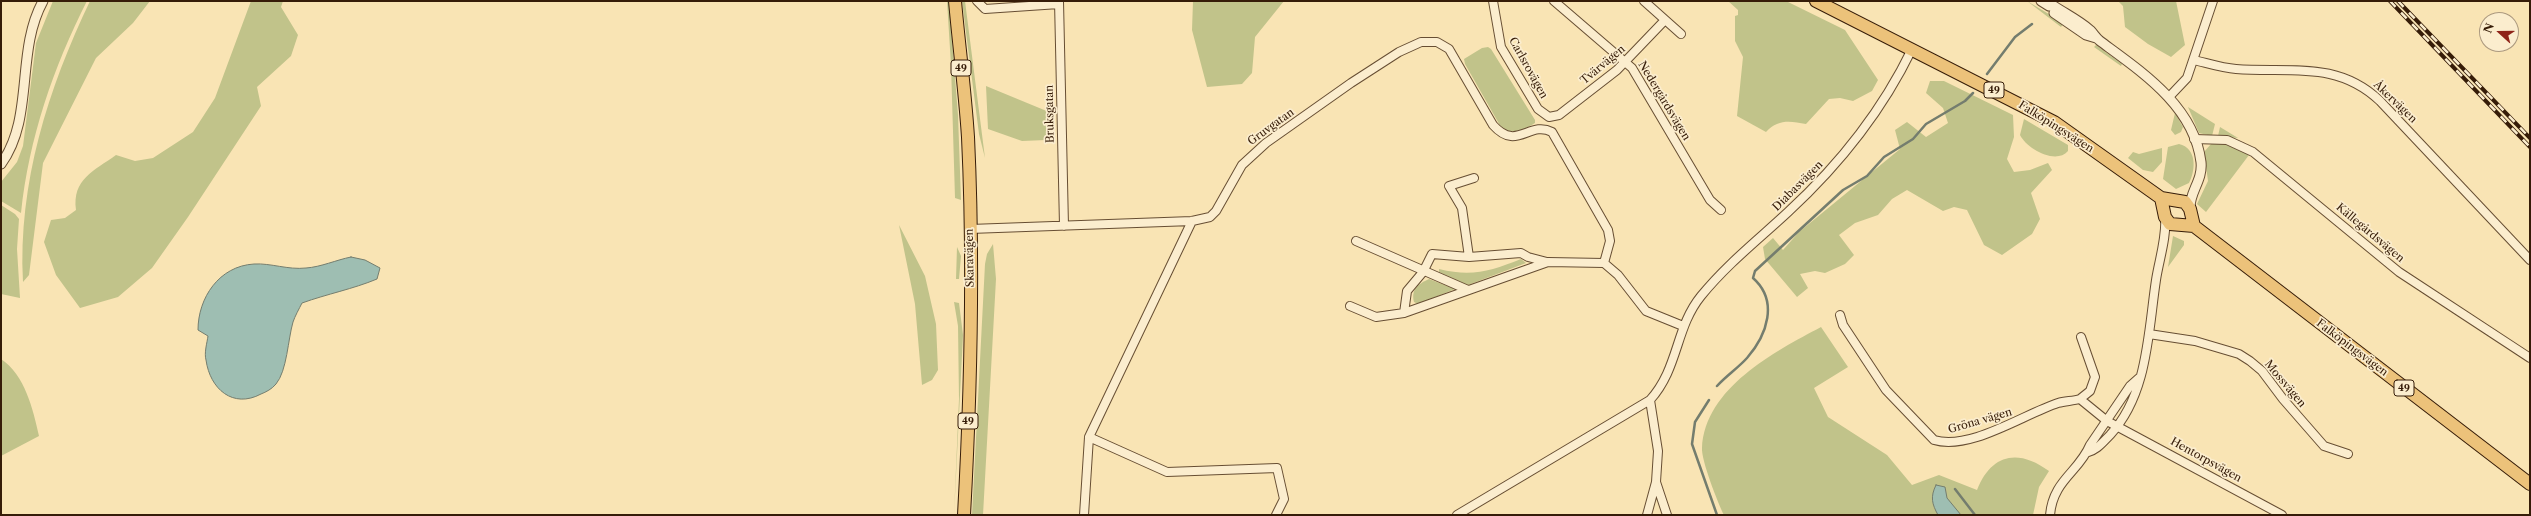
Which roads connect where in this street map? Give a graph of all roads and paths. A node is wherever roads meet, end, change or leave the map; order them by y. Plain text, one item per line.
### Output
1 (43, 1) edge
2 (955, 1) edge
3 (977, 1) edge
4 (1493, 1) edge
5 (1554, 1) edge
6 (1644, 1) edge
7 (1816, 1) edge
8 (2213, 1) edge
9 (1059, 2) edge
10 (2045, 4) edge
11 (1665, 20) junction
12 (1681, 34) dead end
13 (1912, 49) junction
14 (2194, 60) junction
15 (1626, 61) junction
16 (2169, 97) junction
17 (1549, 117) joint
18 (2194, 139) junction
19 (1, 164) edge
20 (1474, 178) dead end
21 (2161, 198) junction
22 (2185, 204) junction
23 (1720, 210) dead end
24 (1192, 221) junction
25 (2174, 222) junction
26 (1064, 226) junction
27 (970, 229) junction
28 (1356, 241) dead end
29 (1469, 257) junction
30 (2530, 260) edge
31 (1548, 262) junction
32 (1604, 263) junction
33 (1423, 272) junction
34 (1468, 290) junction
35 (1350, 306) dead end
36 (1404, 313) junction
37 (1840, 315) dead end
38 (1683, 326) junction
39 (2149, 334) junction
40 (2081, 337) dead end
41 (2530, 358) edge
42 (2139, 378) junction
43 (2080, 399) junction
44 (1650, 400) junction
45 (2107, 420) junction
46 (2118, 426) junction
47 (1089, 437) junction
48 (2086, 453) junction
49 (2348, 454) dead end
50 (1656, 482) junction
51 (2530, 484) edge
52 (964, 515) edge
53 (1084, 515) edge
54 (1276, 515) edge
55 (1457, 515) edge
56 (1647, 515) edge
57 (1667, 515) edge
58 (2050, 515) edge
59 (2282, 515) edge

1 - 19 street
2 - 27 main road, Skaravägen / 49
3 - 9 street
4 - 17 street, Carlsrovägen
5 - 15 street, Nedergårdsvägen
6 - 11 street
7 - 13 main road, Falköpingsvägen / 49
8 - 14 street
9 - 26 street, Bruksgatan
10 - 16 street
11 - 12 street
11 - 15 street, Tvärvägen
13 - 21 main road, Falköpingsvägen / 49
13 - 38 street, Diabasvägen
14 - 16 street
14 - 30 street, Åkervägen
15 - 17 street, Tvärvägen
15 - 23 street, Nedergårdsvägen
16 - 18 street
18 - 22 street
18 - 41 street, Källegårdsvägen
20 - 29 street
21 - 22 main road, 49
21 - 25 main road
22 - 25 main road
22 - 25 main road
24 - 26 street, Gruvgatan
24 - 32 street, Gruvgatan
24 - 47 street
25 - 39 street
25 - 51 main road, Falköpingsvägen / 49
26 - 27 street, Gruvgatan
27 - 52 main road, Skaravägen / 49
28 - 33 street
29 - 31 street
29 - 33 street
31 - 32 street
31 - 34 street
32 - 38 street
33 - 34 street
33 - 36 street
34 - 36 street
35 - 36 street
37 - 43 street, Gröna vägen
38 - 44 street, Diabasvägen
39 - 42 street
39 - 49 street, Mossvägen
40 - 43 street
42 - 45 street
42 - 46 street
43 - 45 street
44 - 50 street
44 - 55 street
45 - 46 street
45 - 48 street
46 - 48 street
46 - 59 street, Hentorpsvägen
47 - 53 street
47 - 54 street
48 - 58 street
50 - 56 street
50 - 57 street

